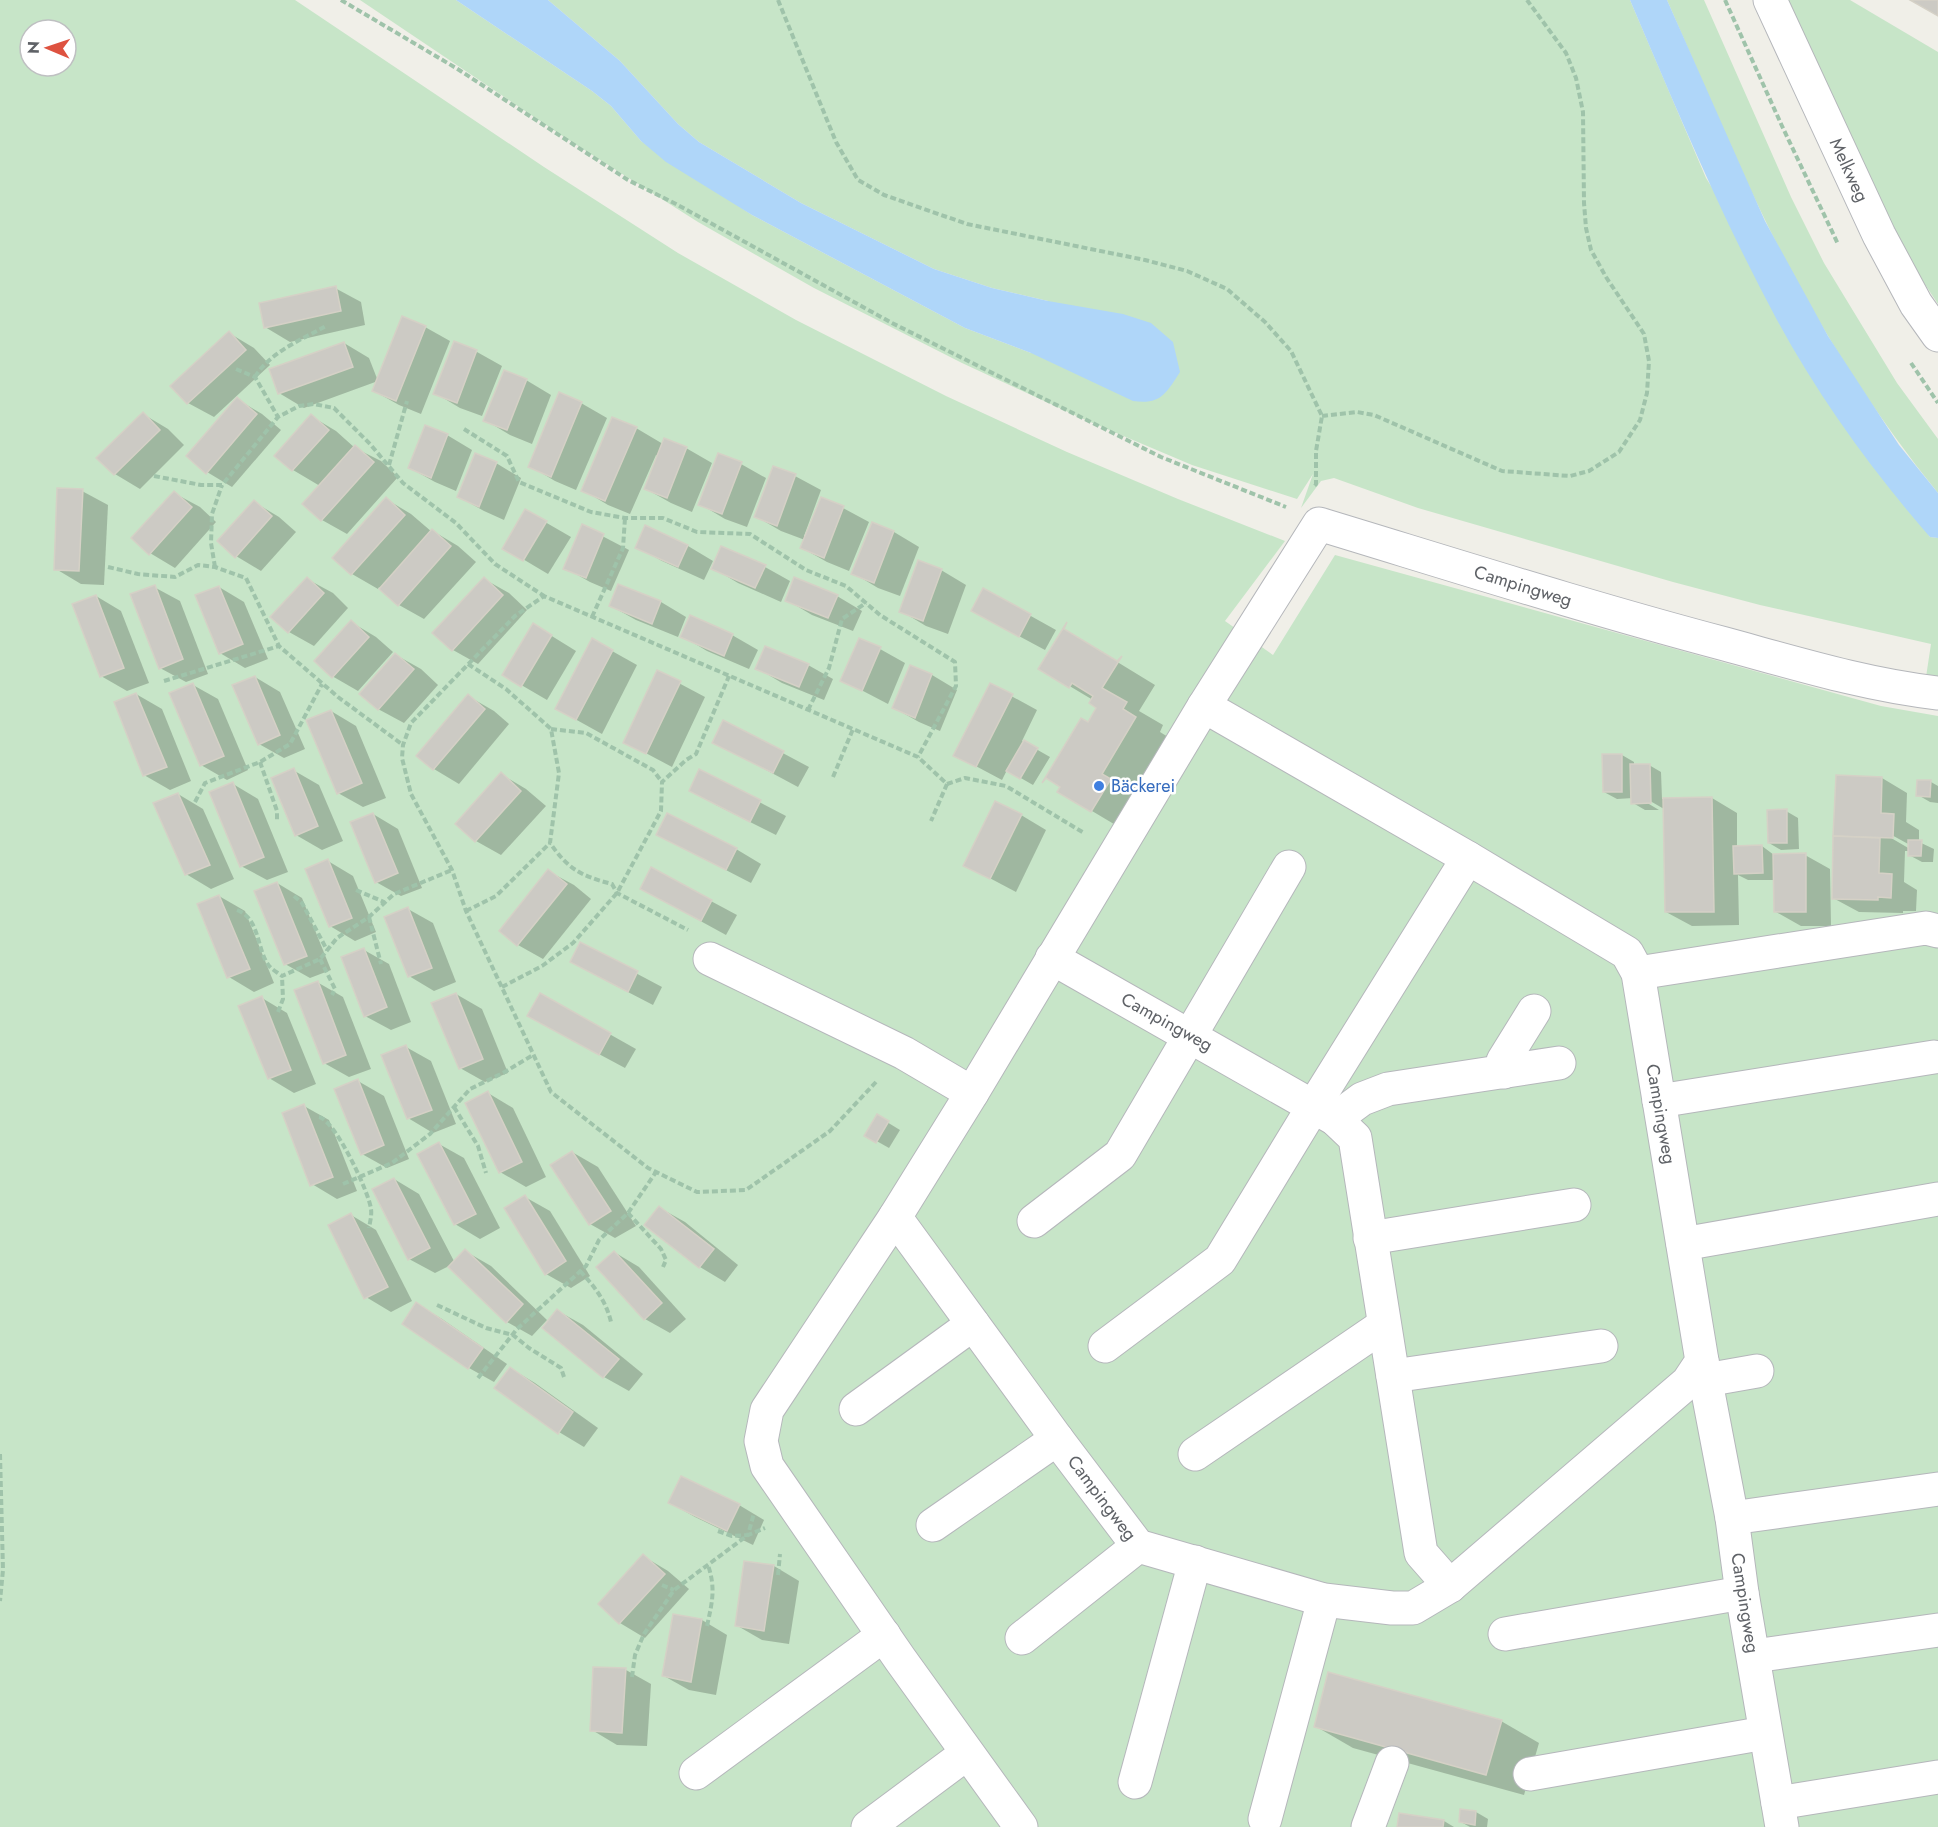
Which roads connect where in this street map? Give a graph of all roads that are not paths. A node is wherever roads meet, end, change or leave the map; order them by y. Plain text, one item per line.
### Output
1 (1770, 0) edge
2 (1938, 335) edge
3 (1938, 693) edge
4 (1204, 706) junction
5 (1468, 858) junction
6 (1289, 867) dead end
7 (1938, 931) edge
8 (1052, 958) junction
9 (710, 959) road end
10 (1638, 973) junction
11 (1534, 1011) dead end
12 (1190, 1034) junction
13 (1934, 1057) dead end
14 (1558, 1064) dead end
15 (1504, 1072) junction
16 (972, 1093) junction
17 (1659, 1101) junction
18 (1324, 1113) junction
19 (1938, 1199) edge
20 (1574, 1205) dead end
21 (895, 1217) junction
22 (1034, 1221) dead end
23 (1370, 1238) junction
24 (1683, 1244) junction
25 (973, 1324) junction
26 (1384, 1325) junction
27 (1105, 1346) dead end
28 (1601, 1346) dead end
29 (1704, 1370) junction
30 (1757, 1371) dead end
31 (1393, 1376) junction
32 (856, 1409) dead end
33 (1057, 1439) junction
34 (1195, 1454) dead end
35 (1938, 1489) edge
36 (1732, 1518) junction
37 (933, 1525) dead end
38 (1138, 1546) junction
39 (1195, 1562) junction
40 (1449, 1586) junction
41 (1742, 1593) junction
42 (1324, 1600) junction
43 (1938, 1630) edge
44 (1505, 1634) dead end
45 (884, 1635) junction
46 (1022, 1638) dead end
47 (1754, 1656) junction
48 (1765, 1733) junction
49 (966, 1754) junction
50 (1392, 1763) dead end
51 (696, 1773) dead end
52 (1530, 1774) dead end
53 (1938, 1777) edge
54 (1135, 1782) dead end
55 (1780, 1815) edge
56 (1265, 1819) dead end
57 (868, 1827) edge
58 (1021, 1827) edge
59 (1368, 1827) edge

1 - 2 street, Melkweg
3 - 4 street, Campingweg
4 - 5 street, Campingweg
4 - 8 street
5 - 10 street, Campingweg
5 - 18 street
6 - 12 street
7 - 10 street
8 - 12 street, Campingweg
8 - 16 street
9 - 16 street
10 - 17 street, Campingweg
11 - 15 street
12 - 18 street, Campingweg
12 - 22 street
13 - 17 street
14 - 15 street
15 - 18 street
16 - 21 street
17 - 24 street, Campingweg
18 - 23 street, Campingweg
18 - 27 street
19 - 24 street
20 - 23 street
21 - 25 street, Campingweg
21 - 45 street
23 - 26 street, Campingweg
24 - 29 street, Campingweg
25 - 32 street
25 - 33 street, Campingweg
26 - 31 street, Campingweg
26 - 34 street
28 - 31 street
29 - 30 street
29 - 36 street, Campingweg
29 - 40 street, Campingweg
31 - 40 street, Campingweg
33 - 37 street
33 - 38 street, Campingweg
35 - 36 street
36 - 41 street, Campingweg
38 - 39 street, Campingweg
38 - 46 street
39 - 42 street, Campingweg
39 - 54 street
40 - 42 street, Campingweg
41 - 44 street
41 - 47 street, Campingweg
42 - 56 street
43 - 47 street
45 - 49 street
45 - 51 street
47 - 48 street, Campingweg
48 - 52 street
48 - 55 street, Campingweg
49 - 57 street
49 - 58 street
50 - 59 street
53 - 55 street

